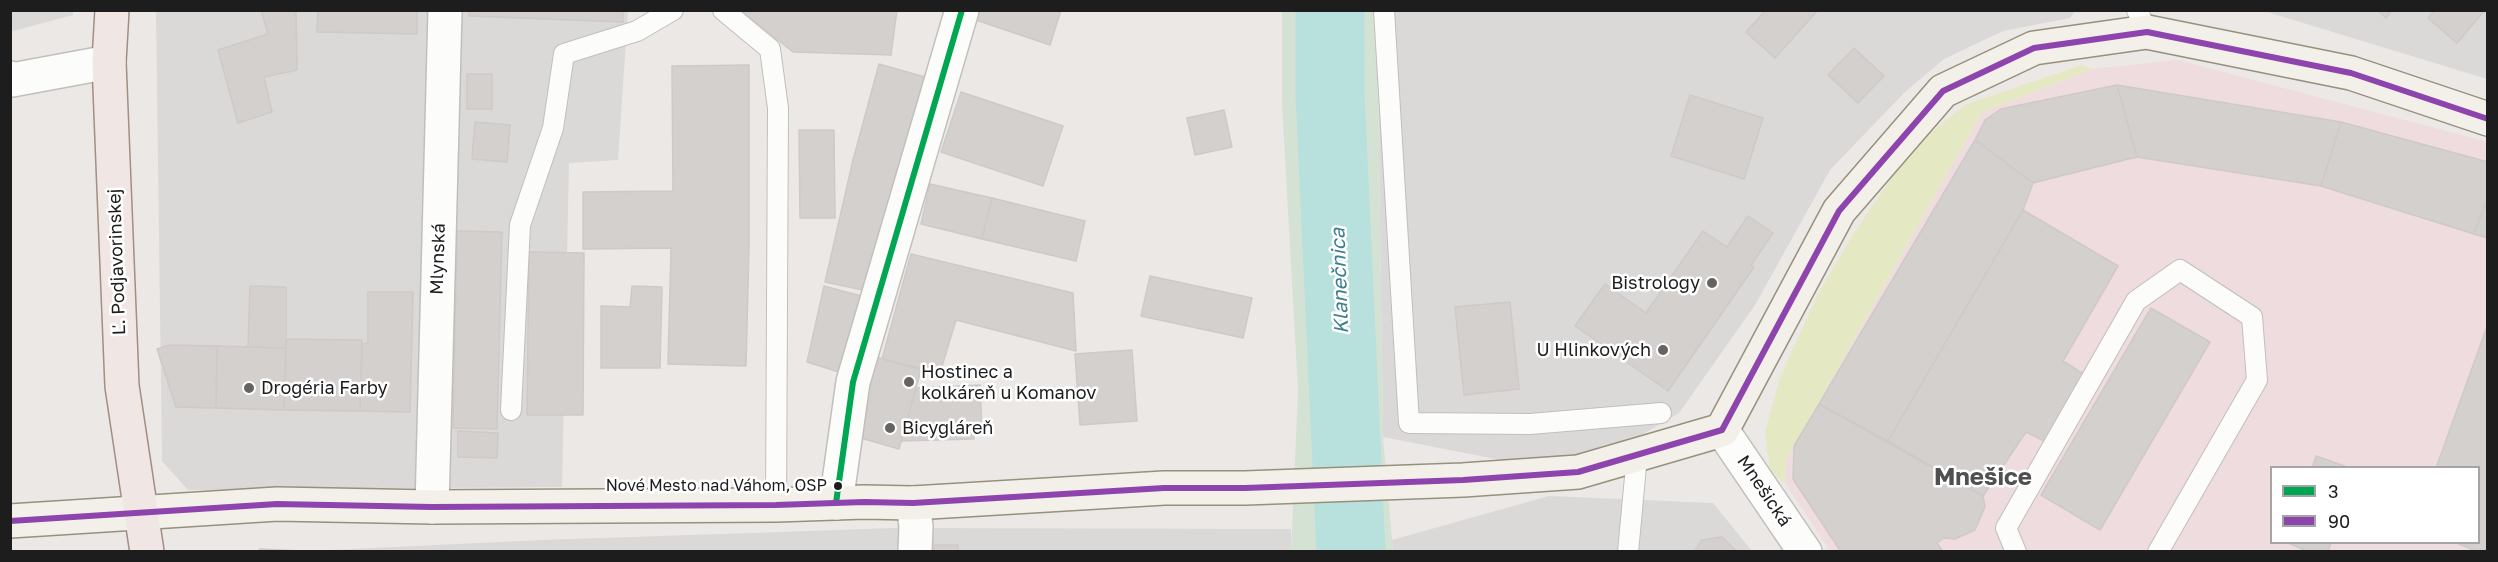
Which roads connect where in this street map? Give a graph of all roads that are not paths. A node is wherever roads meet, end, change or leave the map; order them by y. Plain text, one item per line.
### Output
1 (112, 10) edge
2 (445, 10) edge
3 (673, 10) edge
4 (723, 10) edge
5 (962, 10) edge
6 (1384, 10) edge
7 (2142, 21) edge
8 (109, 62) junction
9 (11, 80) edge
10 (2487, 119) edge
11 (511, 410) dead end
12 (1661, 413) dead end
13 (1722, 430) junction
14 (1637, 456) junction
15 (836, 503) junction
16 (913, 503) junction
17 (776, 505) junction
18 (432, 507) junction
19 (141, 511) junction
20 (10, 521) edge
21 (147, 552) edge
22 (915, 552) edge
23 (1628, 552) edge
24 (1805, 552) edge
25 (2016, 552) edge
26 (2158, 552) edge

1 - 8 main road, Ľ. Podjavorinskej
2 - 18 street, Mlynská
3 - 11 lane
4 - 17 lane
5 - 15 street
6 - 12 lane
7 - 10 street
7 - 13 street
8 - 9 street
8 - 19 main road, Ľ. Podjavorinskej
13 - 14 street
13 - 24 street, Mnešická
14 - 16 street
14 - 23 lane
15 - 16 street
15 - 17 street
16 - 22 street
17 - 18 street
18 - 19 street
19 - 20 street
19 - 21 main road, Ľ. Podjavorinskej
25 - 26 lane

